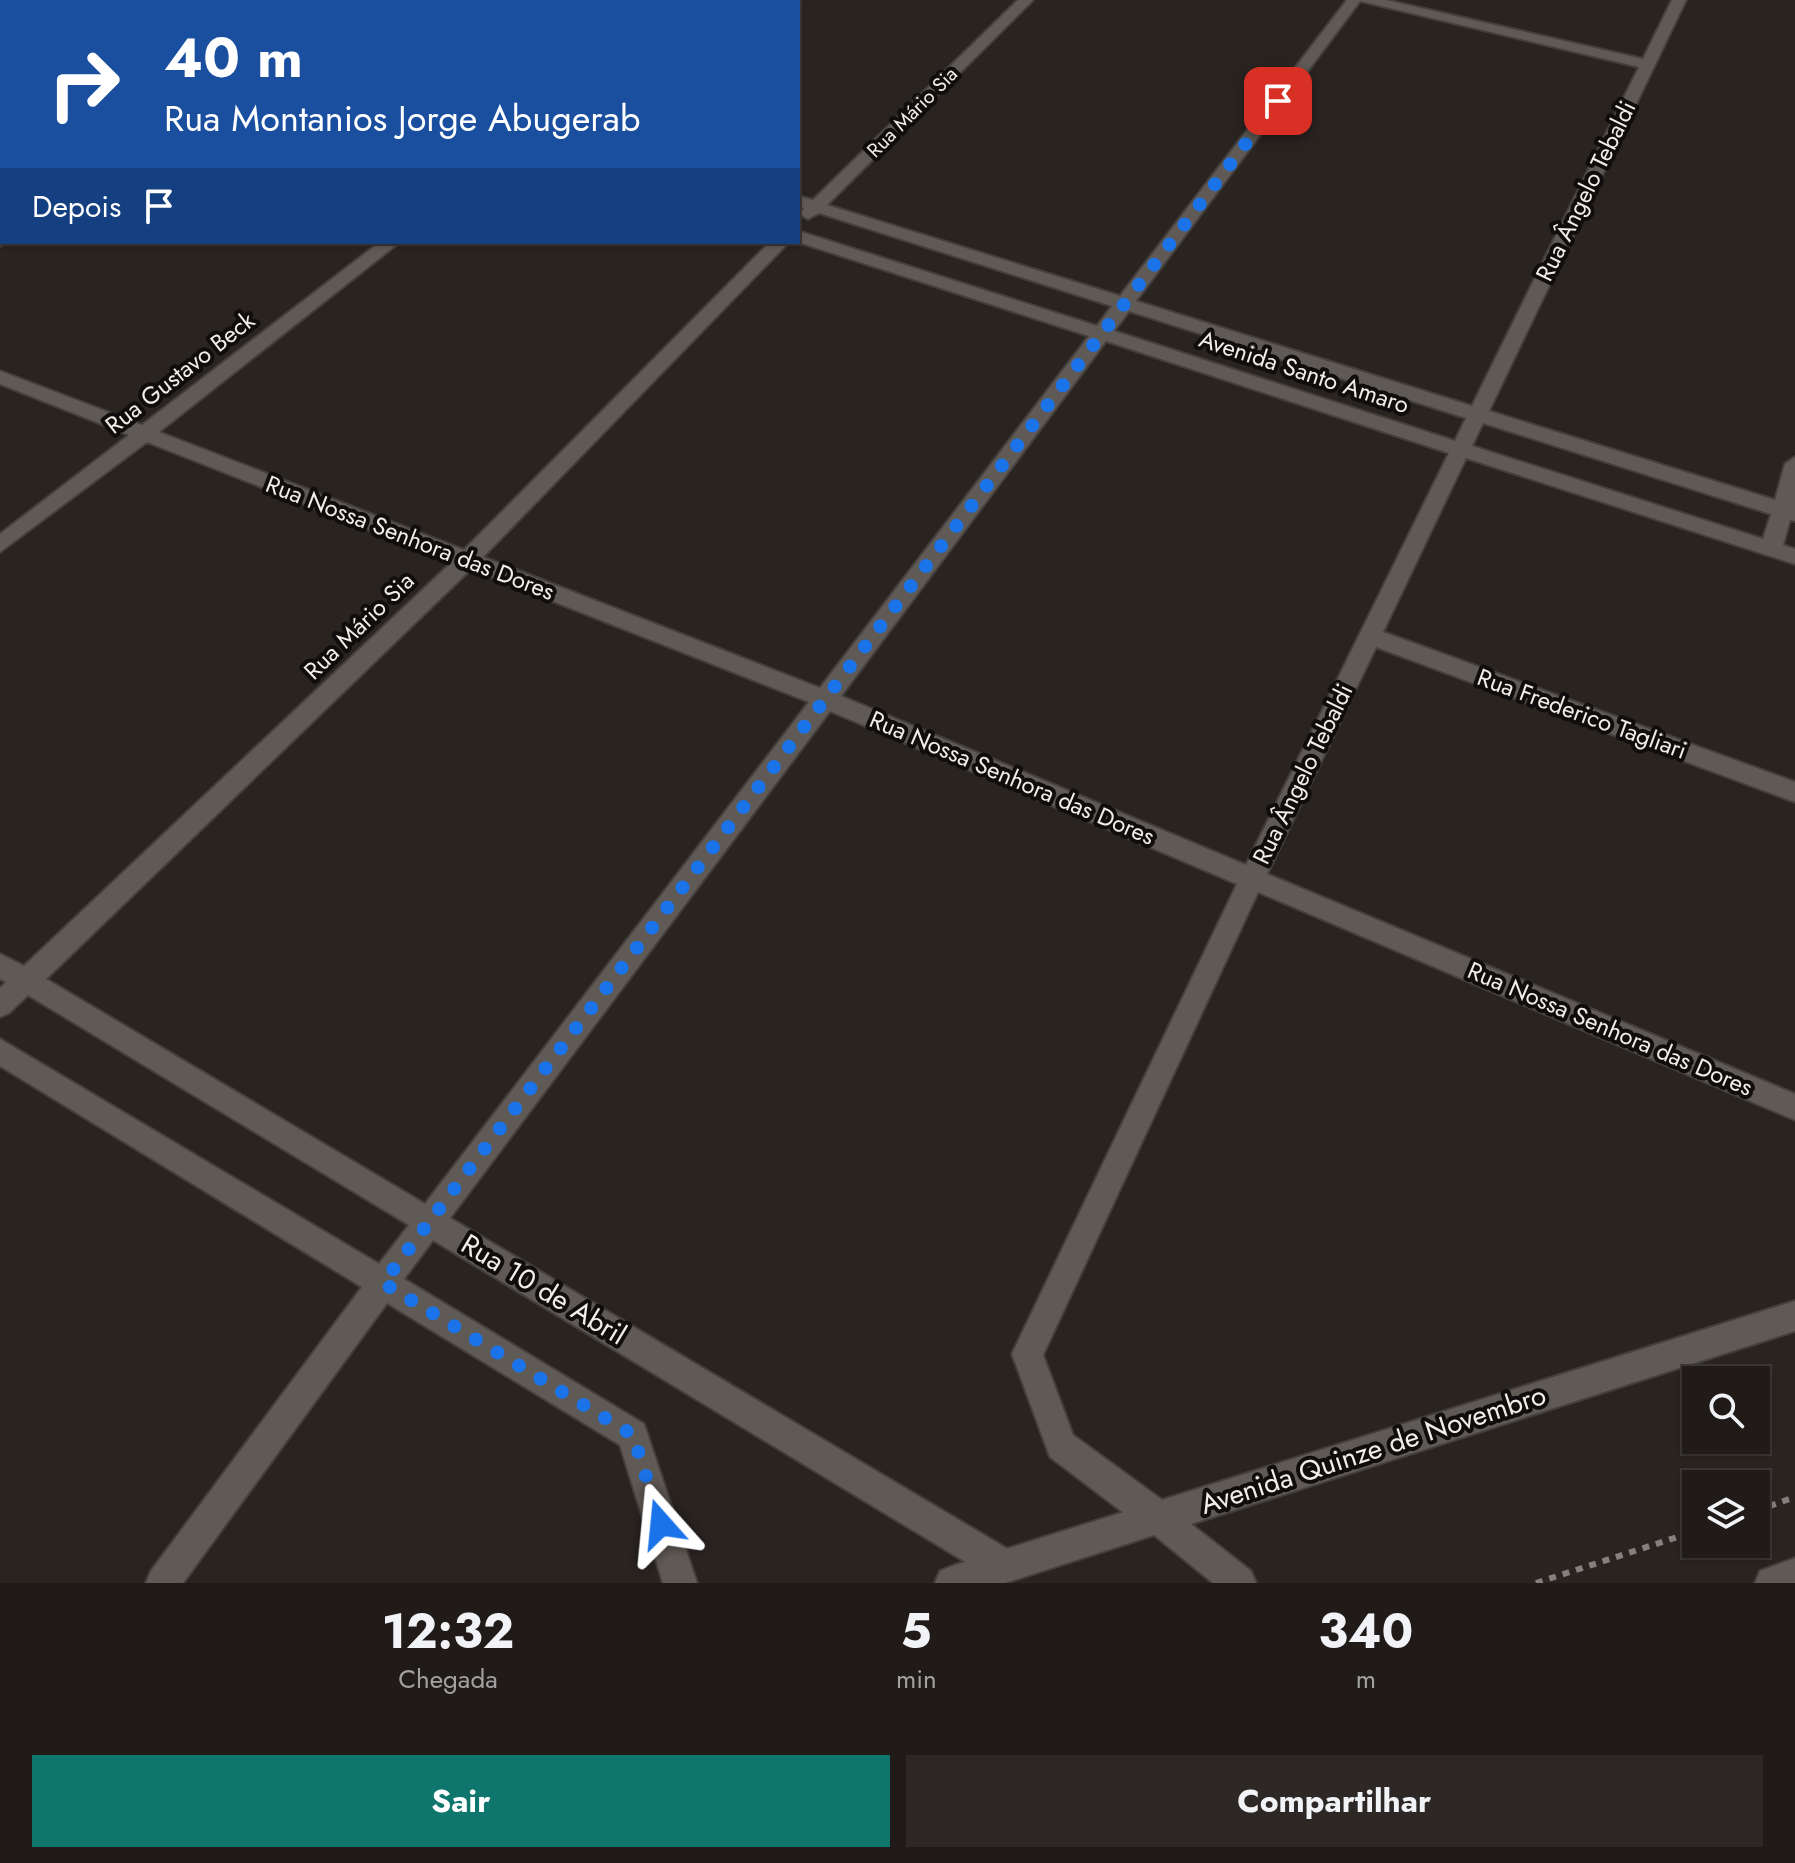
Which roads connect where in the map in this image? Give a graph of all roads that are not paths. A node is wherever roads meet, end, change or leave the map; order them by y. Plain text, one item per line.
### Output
1 (1026, 0) edge
2 (1354, 0) edge
3 (1367, 0) edge
4 (1679, 0) edge
5 (1648, 65) junction
6 (807, 204) edge
7 (800, 237) edge
8 (388, 244) edge
9 (778, 244) edge
10 (1125, 303) junction
11 (1102, 334) junction
12 (0, 377) edge
13 (1478, 414) junction
14 (143, 436) junction
15 (1460, 450) junction
16 (1795, 464) edge
17 (1788, 512) edge
18 (0, 545) edge
19 (1771, 549) junction
20 (1795, 557) edge
21 (467, 560) junction
22 (1370, 636) junction
23 (825, 699) junction
24 (1795, 792) edge
25 (1252, 879) junction
26 (13, 973) edge
27 (0, 1005) edge
28 (0, 1051) edge
29 (1795, 1107) edge
30 (431, 1221) junction
31 (383, 1283) junction
32 (1795, 1316) edge
33 (1157, 1517) junction
34 (1004, 1566) junction
35 (1795, 1575) edge
36 (163, 1583) edge
37 (680, 1583) edge
38 (952, 1583) edge
39 (1239, 1583) edge
40 (1772, 1583) edge

1 - 6 street, Rua Mário Sia
2 - 10 street
3 - 5 street
4 - 5 street, Rua Ângelo Tebaldi
5 - 13 street, Rua Ângelo Tebaldi
6 - 10 street, Avenida Santo Amaro
7 - 11 street, Avenida Santo Amaro
8 - 14 street, Rua Gustavo Beck
9 - 21 street, Rua Mário Sia
10 - 11 street
10 - 13 street, Avenida Santo Amaro
11 - 15 street, Avenida Santo Amaro
11 - 23 street
12 - 14 street, Rua Nossa Senhora das Dores
13 - 15 street, Rua Ângelo Tebaldi
13 - 17 street, Avenida Santo Amaro
14 - 18 street, Rua Gustavo Beck
14 - 21 street, Rua Nossa Senhora das Dores
15 - 19 street, Avenida Santo Amaro
15 - 22 street, Rua Ângelo Tebaldi
16 - 17 street
17 - 19 street
19 - 20 street, Avenida Santo Amaro
21 - 23 street, Rua Nossa Senhora das Dores
21 - 26 street, Rua Mário Sia
22 - 24 street, Rua Frederico Tagliari
22 - 25 street, Rua Ângelo Tebaldi
23 - 25 street, Rua Nossa Senhora das Dores
23 - 30 street
25 - 29 street, Rua Nossa Senhora das Dores
25 - 33 street, Rua Ângelo Tebaldi
26 - 27 street, Rua Mário Sia
26 - 30 street, Rua 10 de Abril
28 - 31 street
30 - 31 street
30 - 34 street, Rua 10 de Abril
31 - 36 street
31 - 37 street
32 - 33 street, Avenida Quinze de Novembro
33 - 34 street, Avenida Quinze de Novembro
33 - 39 street, Rua Ângelo Tebaldi
34 - 38 street, Avenida Quinze de Novembro
35 - 40 street

